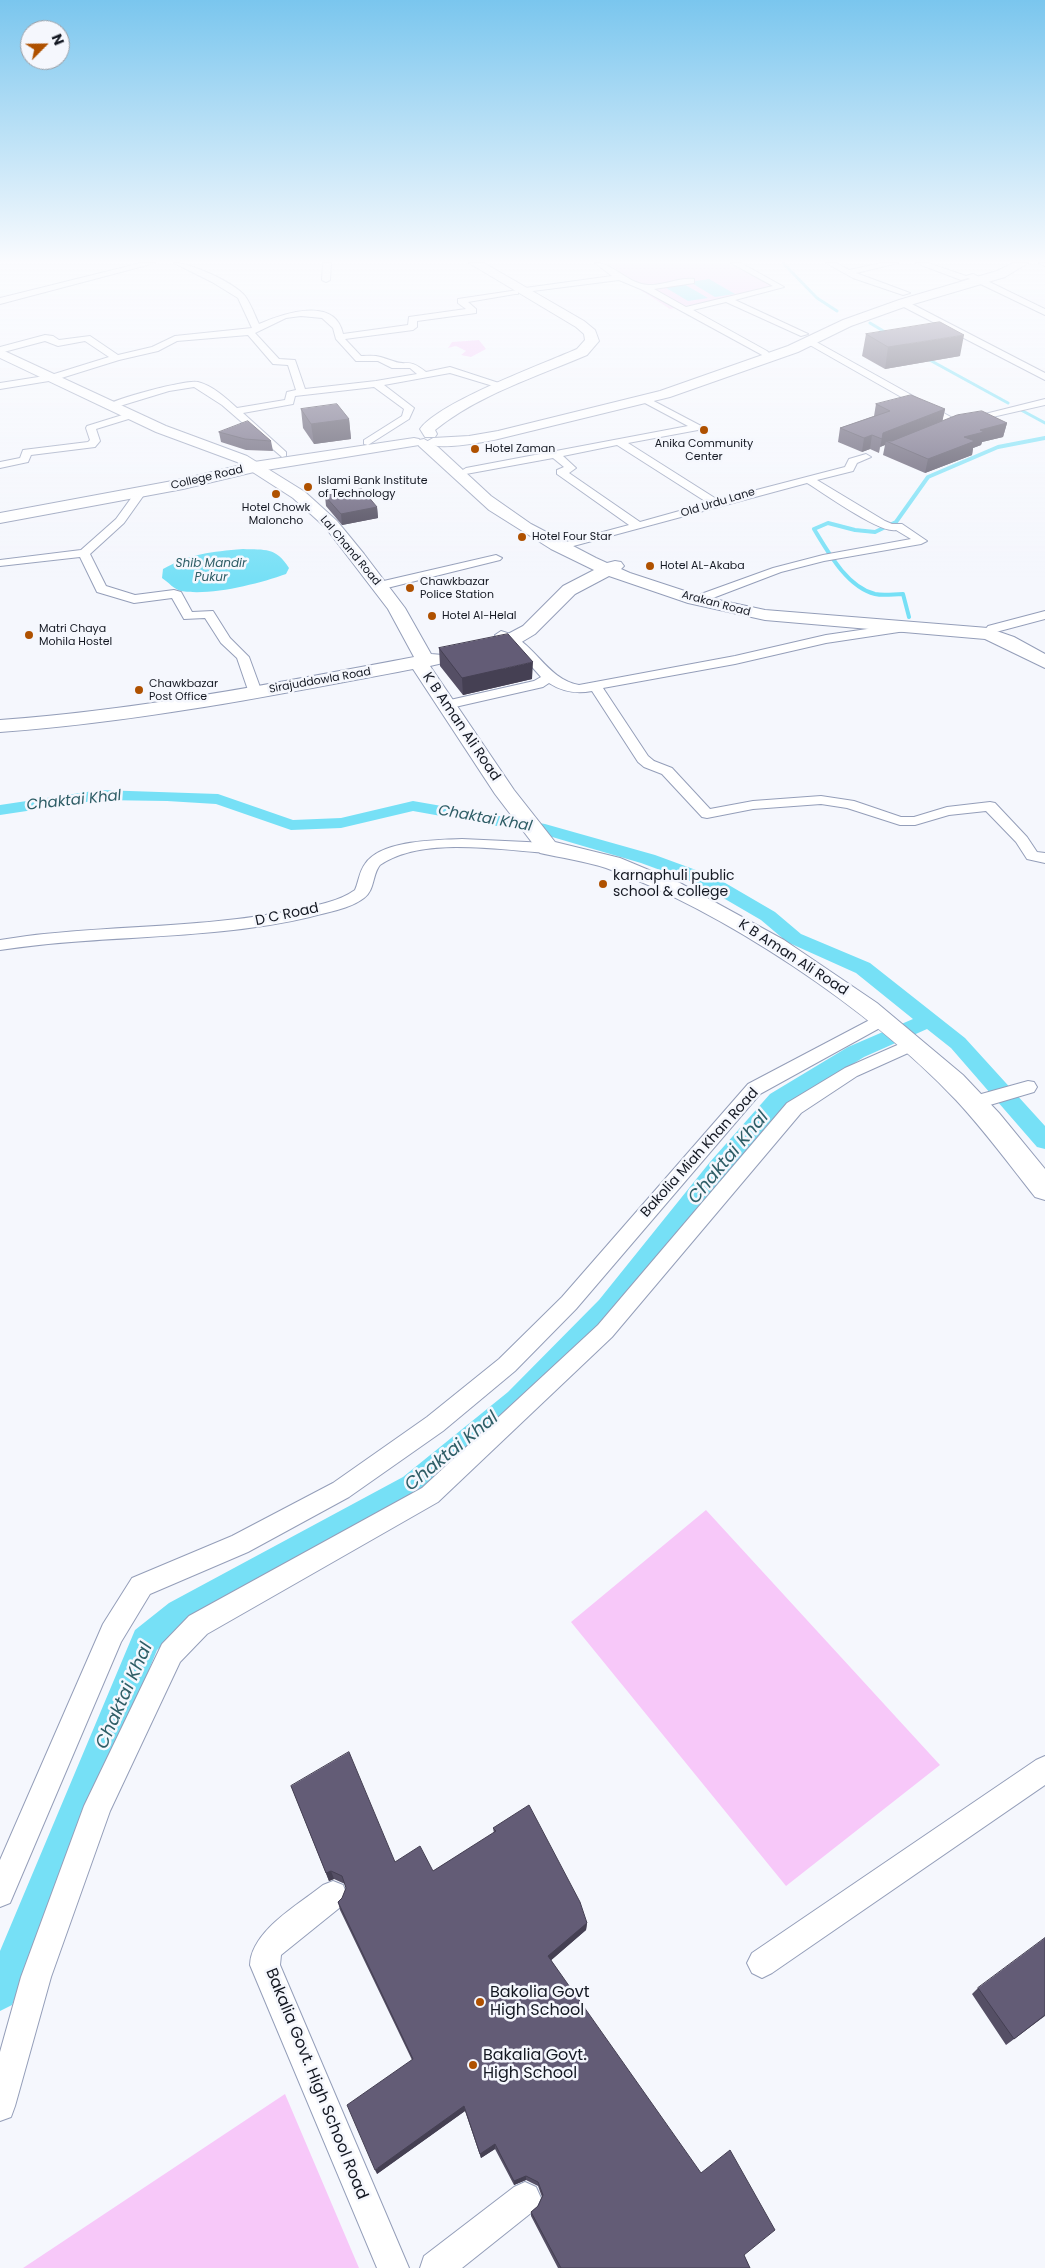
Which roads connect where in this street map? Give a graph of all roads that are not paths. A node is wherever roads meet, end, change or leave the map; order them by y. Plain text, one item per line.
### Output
1 (34, 369) edge
2 (81, 369) edge
3 (294, 369) edge
4 (417, 369) edge
5 (539, 369) edge
6 (719, 369) edge
7 (739, 369) edge
8 (861, 369) edge
9 (1031, 369) edge
10 (423, 374) junction
11 (1045, 377) edge
12 (52, 378) junction
13 (376, 384) junction
14 (498, 385) junction
15 (0, 386) edge
16 (301, 392) junction
17 (646, 400) junction
18 (1044, 403) edge
19 (110, 406) junction
20 (234, 411) junction
21 (132, 416) junction
22 (955, 423) junction
23 (928, 434) edge
24 (426, 440) junction
25 (368, 442) junction
26 (619, 442) junction
27 (282, 454) junction
28 (555, 454) junction
29 (866, 457) dead end
30 (248, 463) junction
31 (0, 465) edge
32 (466, 471) junction
33 (808, 479) junction
34 (141, 492) junction
35 (716, 504) junction
36 (0, 508) edge
37 (0, 518) edge
38 (638, 526) junction
39 (566, 544) junction
40 (84, 553) junction
41 (496, 558) dead end
42 (0, 563) edge
43 (607, 567) junction
44 (379, 586) junction
45 (705, 597) junction
46 (1045, 615) edge
47 (905, 627) junction
48 (990, 632) junction
49 (507, 637) junction
50 (1045, 655) edge
51 (424, 660) junction
52 (1045, 662) edge
53 (548, 678) junction
54 (254, 687) junction
55 (596, 687) junction
56 (456, 703) junction
57 (0, 718) edge
58 (0, 726) edge
59 (520, 804) junction
60 (554, 849) junction
61 (1045, 858) edge
62 (0, 945) edge
63 (881, 1020) junction
64 (911, 1045) junction
65 (1028, 1087) dead end
66 (973, 1103) junction
67 (1034, 1164) edge
68 (1045, 1189) edge
69 (1045, 1769) edge
70 (0, 1893) edge
71 (333, 1895) dead end
72 (762, 1963) dead end
73 (0, 2106) edge
74 (525, 2198) dead end
75 (393, 2268) edge
76 (436, 2268) edge

1 - 12 main road, Lal Chand Road
2 - 12 street
3 - 16 street
4 - 10 street
5 - 14 main road
6 - 24 main road
7 - 17 main road
8 - 22 street
9 - 11 street
10 - 13 street
10 - 14 street
12 - 15 street
12 - 19 main road, Lal Chand Road
13 - 16 street
13 - 25 street
14 - 24 main road
16 - 20 street
17 - 24 main road
17 - 26 street
18 - 22 street
19 - 20 street
19 - 21 main road, Lal Chand Road
20 - 27 street
21 - 30 main road, Lal Chand Road
21 - 31 street
22 - 23 street
24 - 25 main road, College Road
24 - 30 main road, College Road
24 - 32 main road, Arakan Road
24 - 43 main road, Arakan Road
25 - 27 main road, College Road
26 - 28 street
26 - 35 street
27 - 30 main road, College Road
28 - 32 street
28 - 38 street
29 - 33 street, Old Urdu Lane
30 - 34 main road, College Road
30 - 36 main road, College Road
30 - 44 main road, Lal Chand Road
32 - 39 main road, Arakan Road
33 - 35 street, Old Urdu Lane
33 - 45 street
34 - 37 main road, College Road
34 - 40 street
35 - 38 street, Old Urdu Lane
38 - 39 street, Old Urdu Lane
39 - 43 main road, Arakan Road
40 - 42 street
40 - 54 street
41 - 44 street
43 - 45 main road, Arakan Road
43 - 47 main road, Arakan Road
43 - 49 main road, Sirajuddowla Road
44 - 51 main road, Lal Chand Road
45 - 48 main road, Arakan Road
46 - 48 street
47 - 48 main road, Arakan Road
47 - 55 street
48 - 50 main road, Arakan Road
48 - 52 main road, Arakan Road
49 - 51 main road, Sirajuddowla Road
49 - 51 main road, Sirajuddowla Road
49 - 53 street
51 - 54 main road, Sirajuddowla Road
51 - 56 main road, K B Aman Ali Road
51 - 58 main road, Sirajuddowla Road
51 - 59 main road, K B Aman Ali Road
53 - 55 street
53 - 56 street
54 - 57 main road, Sirajuddowla Road
55 - 61 street
56 - 59 main road, K B Aman Ali Road
59 - 60 main road
60 - 62 street, D C Road
60 - 63 main road, K B Aman Ali Road
63 - 64 main road, K B Aman Ali Road
63 - 70 street, Bakolia Miah Khan Road
64 - 66 main road
64 - 73 street
65 - 66 street
66 - 67 main road
67 - 68 main road
69 - 72 street
71 - 75 street, Bakalia Govt. High School Road
74 - 76 street

